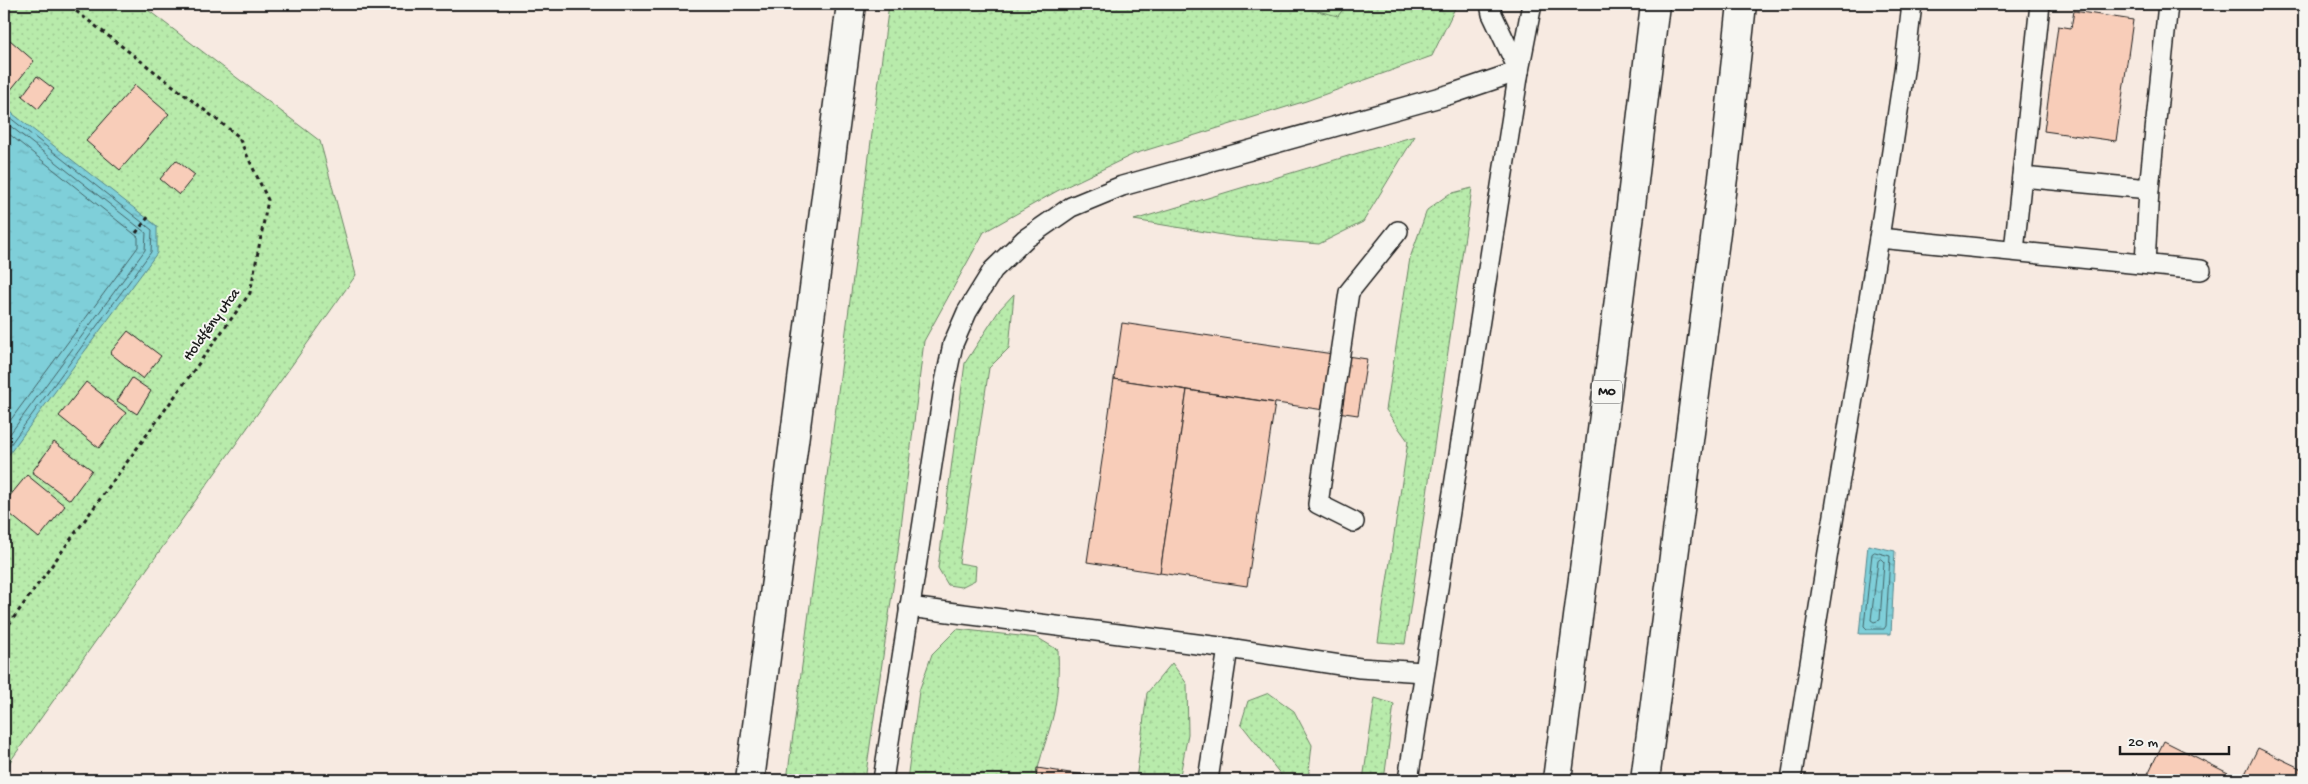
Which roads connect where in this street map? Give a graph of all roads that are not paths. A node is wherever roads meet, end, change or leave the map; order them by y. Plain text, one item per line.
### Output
1 (851, 4) edge
2 (1490, 4) edge
3 (1532, 4) edge
4 (1654, 4) edge
5 (1742, 4) edge
6 (1912, 4) edge
7 (2040, 4) edge
8 (2168, 4) edge
9 (1519, 71) junction
10 (2022, 177) junction
11 (2149, 189) junction
12 (1398, 231) dead end
13 (1879, 238) junction
14 (2014, 251) junction
15 (2145, 264) junction
16 (2201, 270) dead end
17 (1354, 522) dead end
18 (910, 607) junction
19 (1228, 648) junction
20 (1424, 672) junction
21 (750, 780) edge
22 (883, 780) edge
23 (1208, 780) edge
24 (1408, 780) edge
25 (1557, 780) edge
26 (1645, 780) edge
27 (1791, 780) edge

1 - 21 highway
2 - 9 lane
3 - 9 lane
4 - 25 highway, M0
5 - 26 highway
6 - 13 lane
7 - 10 lane
8 - 11 lane
9 - 18 lane
9 - 20 lane
10 - 11 lane
10 - 14 lane
11 - 15 lane
12 - 17 lane
13 - 14 lane
13 - 27 lane
14 - 15 lane
15 - 16 lane
18 - 19 lane
18 - 22 lane
19 - 20 lane
19 - 23 lane
20 - 24 lane

